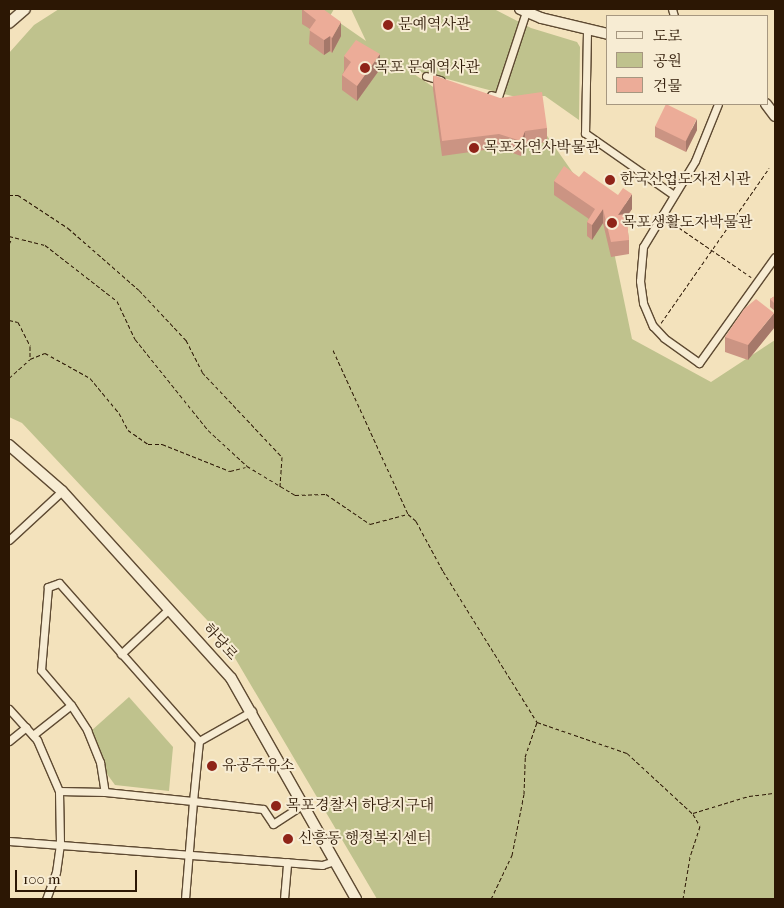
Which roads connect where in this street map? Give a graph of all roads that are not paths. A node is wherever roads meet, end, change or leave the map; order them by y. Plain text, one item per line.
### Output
1 (24, 9) edge
2 (523, 10) edge
3 (9, 23) edge
4 (587, 31) junction
5 (606, 34) edge
6 (426, 76) dead end
7 (452, 84) edge
8 (480, 92) edge
9 (718, 105) edge
10 (767, 105) edge
11 (775, 116) edge
12 (674, 195) junction
13 (775, 257) edge
14 (772, 268) edge
15 (9, 445) edge
16 (62, 491) junction
17 (9, 540) edge
18 (169, 609) junction
19 (121, 654) junction
20 (71, 705) junction
21 (9, 709) edge
22 (252, 711) junction
23 (26, 728) junction
24 (33, 735) junction
25 (9, 741) edge
26 (199, 741) junction
27 (59, 791) junction
28 (104, 792) junction
29 (193, 801) junction
30 (304, 804) junction
31 (9, 841) edge
32 (60, 844) junction
33 (189, 853) junction
34 (334, 861) junction
35 (287, 862) junction
36 (46, 899) edge
37 (184, 899) edge
38 (284, 899) edge
39 (356, 899) edge

1 - 3 street
2 - 4 street
2 - 8 street
4 - 5 street
4 - 12 street
6 - 7 street
9 - 12 street
10 - 11 street
12 - 14 street
13 - 14 street
15 - 16 street, 하당로
16 - 17 street
16 - 18 street, 하당로
18 - 19 street
18 - 22 street, 하당로
19 - 20 street
19 - 26 street
20 - 24 street
20 - 28 street
21 - 23 street
22 - 26 street
22 - 30 street, 하당로
23 - 24 street
23 - 25 street
24 - 27 street
26 - 29 street
27 - 28 street
27 - 32 street
28 - 29 street
29 - 30 street
29 - 33 street
30 - 34 street, 하당로
31 - 32 street
32 - 33 street
32 - 36 street
33 - 35 street
33 - 37 street
34 - 35 street
34 - 39 street, 하당로
35 - 38 street

